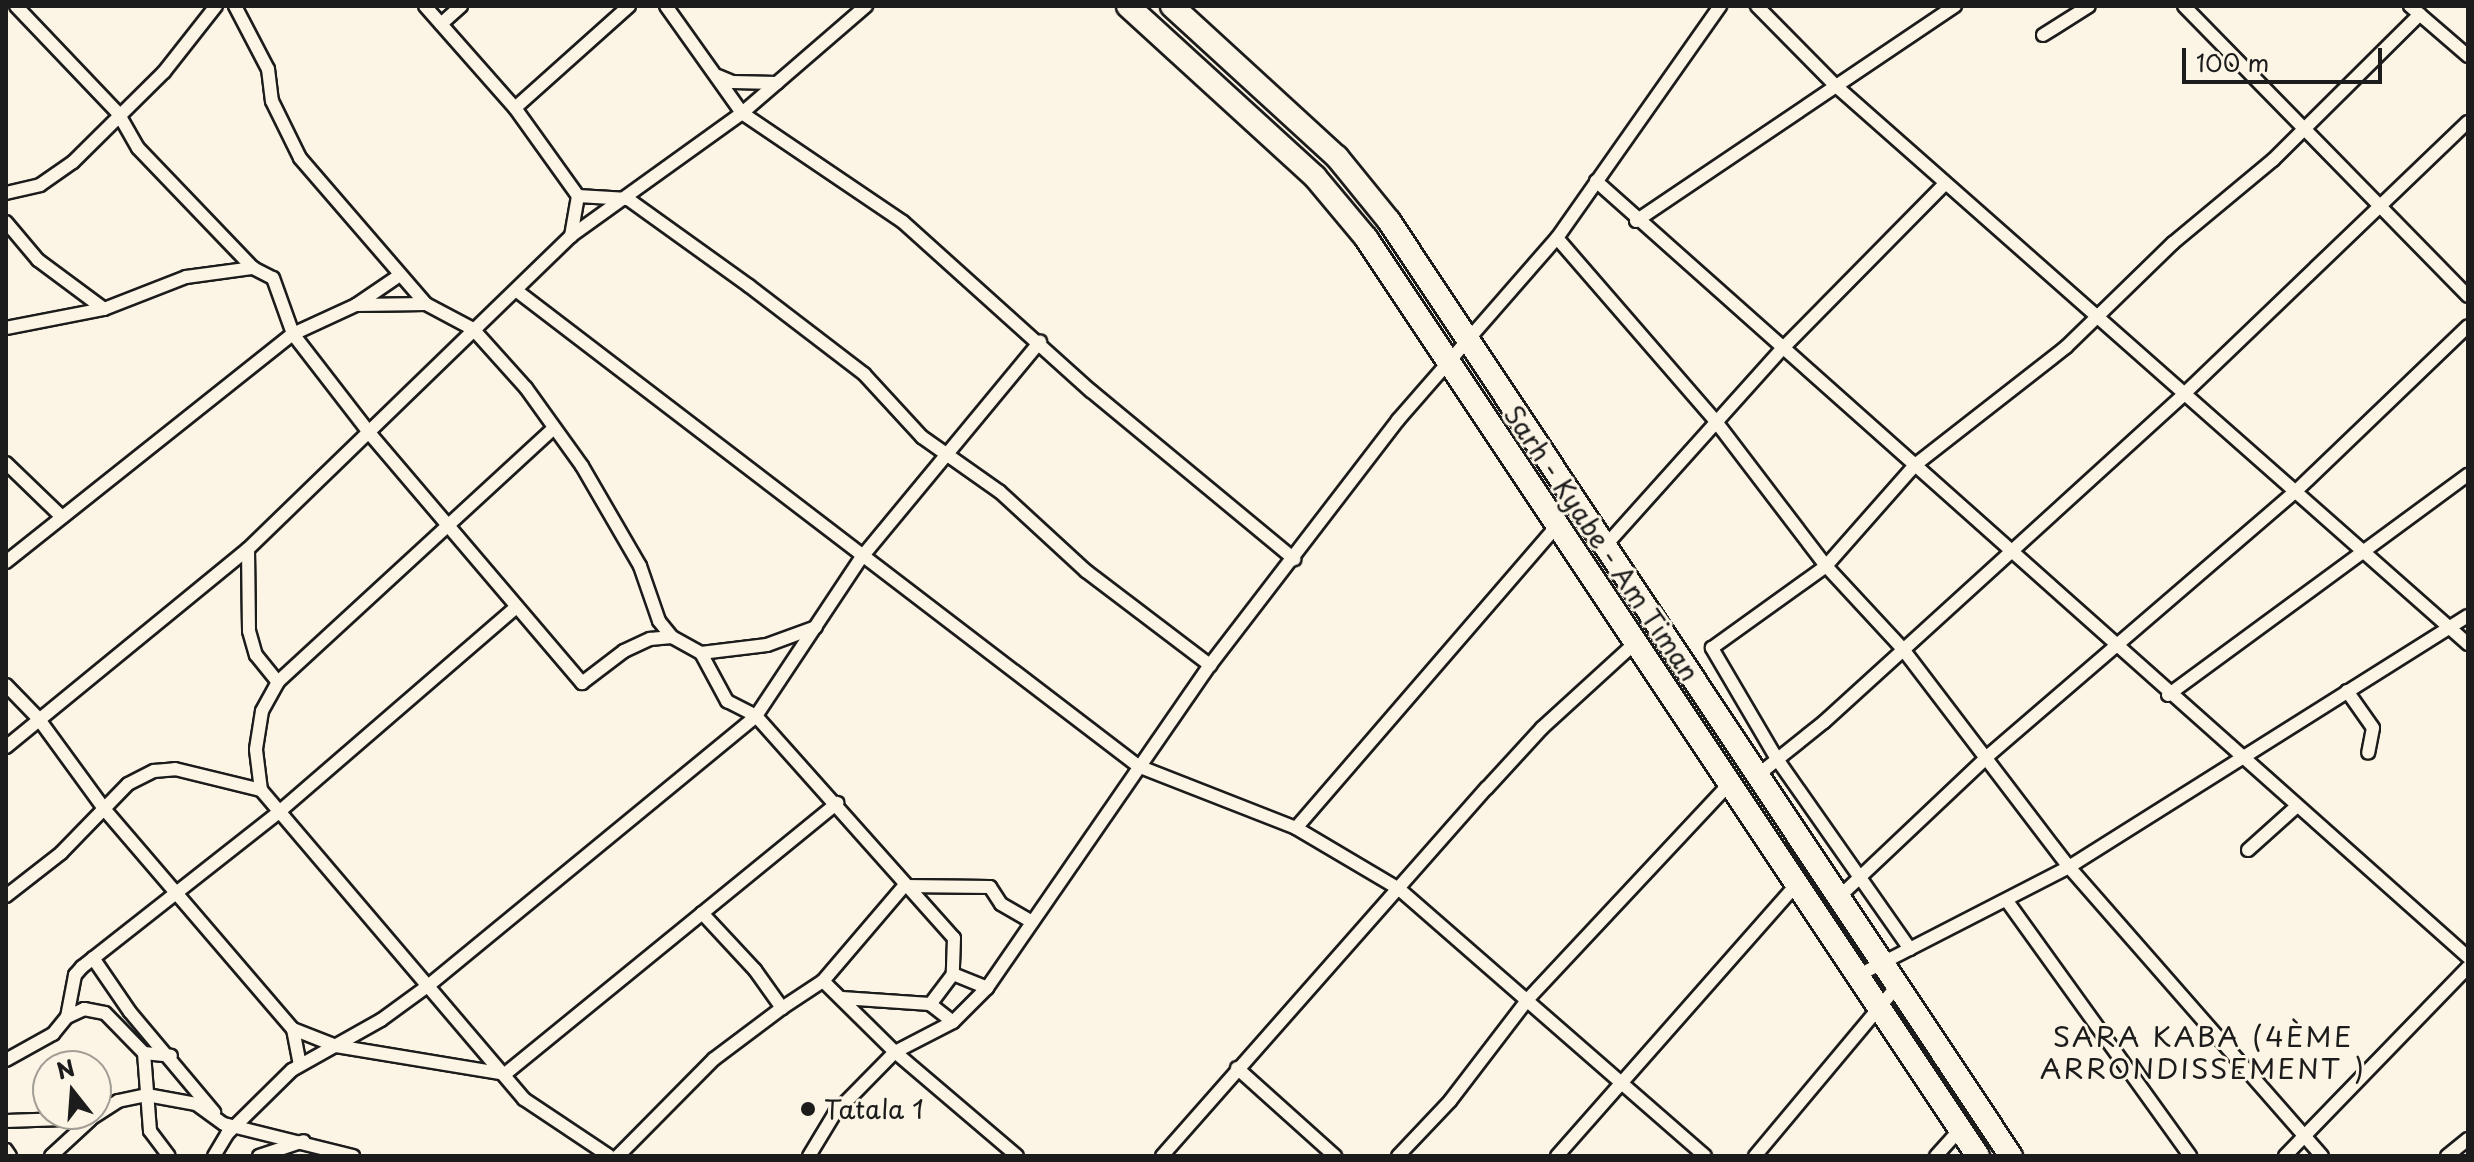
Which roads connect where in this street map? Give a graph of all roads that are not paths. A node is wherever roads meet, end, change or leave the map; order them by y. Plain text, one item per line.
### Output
1 (16, 6) edge
2 (216, 6) edge
3 (235, 6) edge
4 (425, 6) edge
5 (461, 6) edge
6 (629, 6) edge
7 (666, 6) edge
8 (866, 6) edge
9 (1128, 6) edge
10 (1172, 6) edge
11 (1720, 6) edge
12 (1757, 6) edge
13 (1955, 6) edge
14 (2089, 6) edge
15 (2184, 6) edge
16 (2415, 10) edge
17 (441, 24) junction
18 (2043, 35) dead end
19 (2468, 56) edge
20 (715, 75) junction
21 (777, 83) junction
22 (1836, 86) junction
23 (515, 108) junction
24 (118, 113) junction
25 (742, 113) junction
26 (2468, 122) edge
27 (2305, 127) junction
28 (1596, 181) junction
29 (1945, 184) junction
30 (6, 193) edge
31 (578, 196) junction
32 (628, 199) junction
33 (2380, 209) junction
34 (1636, 221) junction
35 (6, 222) edge
36 (571, 236) junction
37 (1557, 238) junction
38 (253, 268) junction
39 (400, 275) junction
40 (517, 291) junction
41 (2468, 296) edge
42 (426, 304) junction
43 (356, 305) junction
44 (104, 309) junction
45 (2098, 317) junction
46 (2468, 326) edge
47 (6, 328) edge
48 (473, 329) junction
49 (293, 334) junction
50 (1471, 340) junction
51 (1040, 342) junction
52 (1783, 348) junction
53 (1447, 363) junction
54 (2184, 394) junction
55 (1717, 423) junction
56 (554, 428) junction
57 (371, 435) junction
58 (949, 455) junction
59 (6, 463) edge
60 (1915, 465) junction
61 (2468, 475) edge
62 (2296, 491) junction
63 (62, 517) junction
64 (452, 525) junction
65 (1557, 526) junction
66 (1606, 545) junction
67 (2011, 548) junction
68 (248, 549) junction
69 (2361, 549) junction
70 (861, 558) junction
71 (1294, 559) junction
72 (6, 562) edge
73 (1826, 566) junction
74 (515, 608) junction
75 (2468, 616) edge
76 (659, 621) junction
77 (816, 627) junction
78 (2450, 628) junction
79 (672, 637) junction
80 (650, 639) junction
81 (1635, 643) junction
82 (2116, 644) junction
83 (2468, 644) edge
84 (1902, 648) junction
85 (701, 653) junction
86 (1210, 665) junction
87 (278, 682) junction
88 (6, 685) edge
89 (2347, 691) junction
90 (2168, 695) junction
91 (1743, 701) junction
92 (756, 716) junction
93 (1721, 716) junction
94 (38, 718) junction
95 (6, 747) edge
96 (2368, 753) dead end
97 (1989, 755) junction
98 (2239, 757) junction
99 (1777, 759) junction
100 (1138, 766) junction
101 (1759, 774) junction
102 (1730, 783) junction
103 (261, 790) junction
104 (837, 803) junction
105 (2296, 807) junction
106 (105, 810) junction
107 (280, 811) junction
108 (1296, 828) junction
109 (2248, 850) dead end
110 (2069, 867) junction
111 (1860, 879) junction
112 (904, 886) junction
113 (1795, 886) junction
114 (1399, 889) junction
115 (176, 890) junction
116 (6, 896) edge
117 (1839, 897) junction
118 (2007, 901) junction
119 (702, 913) junction
120 (1032, 922) junction
121 (1910, 949) junction
122 (2468, 957) edge
123 (93, 958) junction
124 (1883, 962) junction
125 (2468, 967) edge
126 (953, 974) junction
127 (1855, 977) junction
128 (823, 981) junction
129 (429, 985) junction
130 (1898, 985) junction
131 (987, 988) junction
132 (842, 998) junction
133 (1528, 999) junction
134 (930, 1004) junction
135 (782, 1008) junction
136 (1877, 1010) junction
137 (130, 1012) junction
138 (105, 1013) junction
139 (67, 1017) junction
140 (953, 1022) junction
141 (293, 1029) junction
142 (132, 1043) junction
143 (336, 1046) junction
144 (895, 1052) junction
145 (144, 1053) junction
146 (171, 1056) junction
147 (6, 1060) edge
148 (300, 1064) junction
149 (1237, 1068) junction
150 (505, 1074) junction
151 (1620, 1080) junction
152 (147, 1095) junction
153 (112, 1105) edge
154 (32, 1120) edge
155 (6, 1121) edge
156 (230, 1124) junction
157 (1961, 1128) junction
158 (74, 1130) edge
159 (2304, 1137) junction
160 (2468, 1139) edge
161 (304, 1141) junction
162 (6, 1150) edge
163 (10, 1156) edge
164 (51, 1156) edge
165 (169, 1156) edge
166 (214, 1156) edge
167 (259, 1156) edge
168 (353, 1156) edge
169 (609, 1156) edge
170 (618, 1156) edge
171 (809, 1156) edge
172 (1017, 1156) edge
173 (1162, 1156) edge
174 (1335, 1156) edge
175 (1398, 1156) edge
176 (1557, 1156) edge
177 (1705, 1156) edge
178 (1755, 1156) edge
179 (1936, 1156) edge
180 (1978, 1156) edge
181 (2011, 1156) edge
182 (2190, 1156) edge
183 (2285, 1156) edge
184 (2322, 1156) edge
185 (2447, 1156) edge

1 - 24 street
2 - 24 street
3 - 39 street
4 - 17 street
5 - 17 street
6 - 23 street
7 - 20 street
8 - 21 street
9 - 53 highway, Sarh - Kyabe - Am Timan
10 - 50 highway, Sarh - Kyabe - Am Timan
11 - 28 street
12 - 22 street
13 - 22 street
14 - 18 street
15 - 27 street
16 - 19 street
16 - 27 street
17 - 23 street
20 - 21 street
20 - 25 street
21 - 25 street
22 - 29 street
22 - 34 street
23 - 31 street
24 - 30 street
24 - 38 street
25 - 32 street
25 - 51 street
26 - 33 street
27 - 33 street
27 - 45 street
28 - 34 street
28 - 37 street
29 - 45 street
29 - 52 street
31 - 32 street
31 - 36 street
32 - 36 street
32 - 58 street
33 - 41 street
33 - 54 street
34 - 52 street
35 - 44 street
36 - 40 street
37 - 50 street
37 - 55 street
38 - 44 street
38 - 49 street
39 - 42 street
39 - 43 street
40 - 48 street
40 - 70 street
42 - 43 street
42 - 48 street
43 - 49 street
44 - 47 street
45 - 54 street
45 - 60 street
46 - 62 street
48 - 56 street
48 - 57 street
49 - 57 street
49 - 63 street
50 - 53 street
50 - 66 highway, Sarh - Kyabe - Am Timan
51 - 58 street
51 - 71 street
52 - 55 street
52 - 60 street
53 - 65 highway, Sarh - Kyabe - Am Timan
53 - 71 street
54 - 62 street
54 - 67 street
55 - 66 street
55 - 73 street
56 - 64 street
56 - 76 street
57 - 64 street
57 - 68 street
58 - 70 street
58 - 86 street
59 - 63 street
60 - 67 street
60 - 73 street
61 - 69 street
62 - 69 street
62 - 82 street
63 - 72 street
64 - 74 street
64 - 87 street
65 - 81 highway, Sarh - Kyabe - Am Timan
65 - 108 street
66 - 93 highway, Sarh - Kyabe - Am Timan
67 - 82 street
67 - 84 street
68 - 87 street
68 - 94 street
69 - 78 street
69 - 90 street
70 - 77 street
70 - 100 street
71 - 86 street
73 - 84 street
73 - 91 street
74 - 80 street
74 - 107 street
75 - 78 street
76 - 79 street
76 - 80 street
77 - 85 street
77 - 92 street
78 - 83 street
78 - 89 street
79 - 80 street
79 - 85 street
81 - 102 highway, Sarh - Kyabe - Am Timan
81 - 114 street
82 - 90 street
82 - 97 street
84 - 97 street
84 - 99 street
85 - 92 street
86 - 100 street
87 - 103 street
88 - 94 street
89 - 96 street
89 - 98 street
90 - 98 street
91 - 93 street
91 - 99 street
92 - 104 street
92 - 129 street
93 - 101 highway, Sarh - Kyabe - Am Timan
94 - 95 street
94 - 106 street
97 - 110 street
97 - 111 street
98 - 105 street
98 - 110 street
99 - 101 street
99 - 111 street
100 - 108 street
100 - 120 street
101 - 117 highway, Sarh - Kyabe - Am Timan
102 - 113 highway, Sarh - Kyabe - Am Timan
102 - 133 street
103 - 106 street
103 - 107 street
104 - 112 street
104 - 119 street
105 - 109 street
105 - 122 street
106 - 115 street
106 - 116 street
107 - 115 street
107 - 129 street
108 - 114 street
110 - 118 street
110 - 159 street
111 - 117 street
111 - 121 street
112 - 120 street
112 - 126 street
112 - 128 street
113 - 127 highway, Sarh - Kyabe - Am Timan
113 - 151 street
114 - 133 street
114 - 149 street
115 - 123 street
115 - 141 street
117 - 124 highway, Sarh - Kyabe - Am Timan
118 - 121 street
118 - 182 street
119 - 135 street
119 - 150 street
120 - 131 street
121 - 124 street
123 - 137 street
123 - 139 street
124 - 127 street
124 - 130 highway, Sarh - Kyabe - Am Timan
125 - 159 street
126 - 131 street
126 - 134 street
127 - 136 highway, Sarh - Kyabe - Am Timan
128 - 132 street
128 - 135 street
129 - 143 street
129 - 150 street
130 - 136 street
130 - 181 highway, Sarh - Kyabe - Am Timan
131 - 140 street
132 - 134 street
132 - 144 street
133 - 151 street
133 - 175 street
134 - 140 street
135 - 170 street
136 - 157 highway, Sarh - Kyabe - Am Timan
136 - 178 street
137 - 138 street
137 - 142 street
137 - 146 street
138 - 139 street
138 - 142 street
139 - 147 street
140 - 144 street
141 - 143 street
141 - 148 street
142 - 145 street
143 - 148 street
143 - 150 street
144 - 171 street
144 - 172 street
145 - 146 street
145 - 152 street
146 - 156 street
148 - 156 street
149 - 173 street
149 - 174 street
150 - 169 street
151 - 176 street
151 - 177 street
152 - 153 street
152 - 156 street
152 - 165 street
154 - 155 street
156 - 161 street
156 - 166 street
157 - 179 street
157 - 180 highway, Sarh - Kyabe - Am Timan
158 - 164 street
159 - 183 street
159 - 184 street
160 - 185 street
161 - 167 street
161 - 168 street
162 - 163 street

